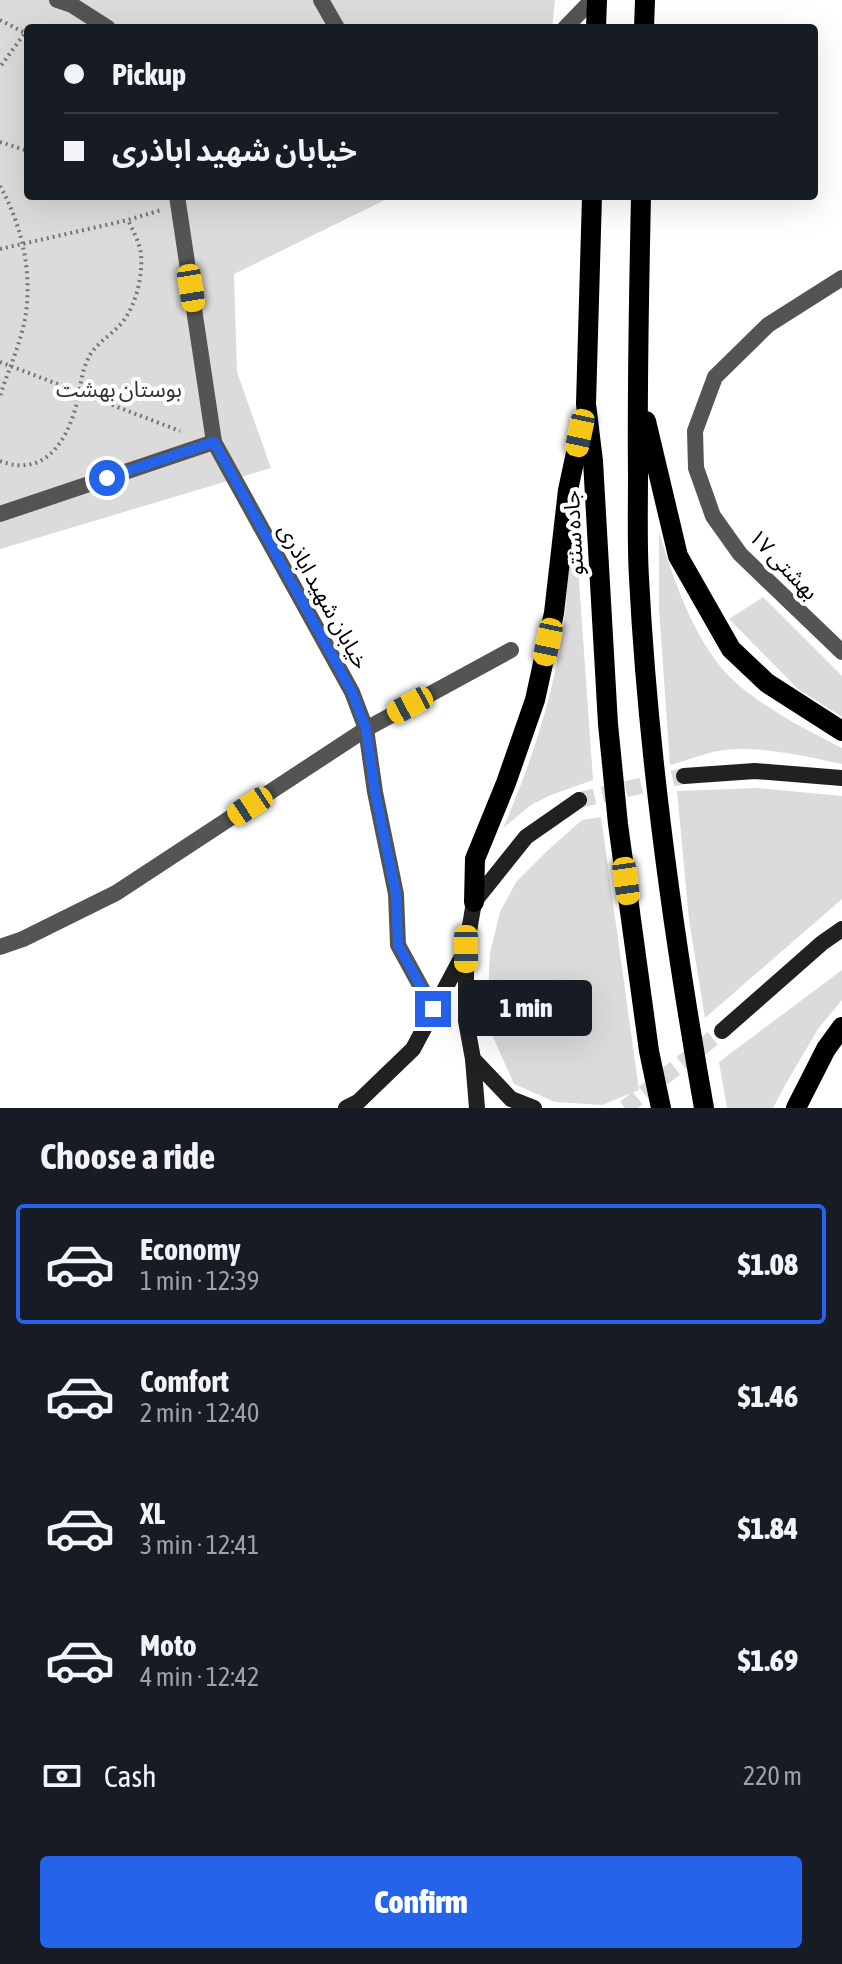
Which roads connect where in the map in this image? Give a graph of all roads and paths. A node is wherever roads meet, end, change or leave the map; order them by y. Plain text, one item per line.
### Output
1 (57, 0) edge
2 (321, 0) edge
3 (595, 0) edge
4 (645, 0) edge
5 (0, 20) edge
6 (102, 24) edge
7 (335, 24) edge
8 (569, 24) edge
9 (596, 24) edge
10 (644, 24) edge
11 (24, 32) edge
12 (24, 36) edge
13 (0, 67) edge
14 (0, 142) edge
15 (24, 150) edge
16 (0, 186) edge
17 (178, 200) edge
18 (592, 200) edge
19 (641, 200) edge
20 (163, 209) dead end
21 (128, 220) junction
22 (24, 244) junction
23 (0, 249) edge
24 (842, 278) edge
25 (0, 362) edge
26 (10, 366) junction
27 (637, 386) junction
28 (79, 393) junction
29 (0, 396) edge
30 (586, 404) junction
31 (180, 431) dead end
32 (214, 442) junction
33 (0, 461) edge
34 (0, 514) edge
35 (511, 650) dead end
36 (842, 652) edge
37 (366, 729) junction
38 (842, 731) edge
39 (684, 776) tunnel mouth
40 (836, 777) edge
41 (579, 800) tunnel mouth
42 (474, 902) junction
43 (842, 929) edge
44 (0, 947) edge
45 (466, 949) junction
46 (433, 1009) junction
47 (842, 1027) edge
48 (722, 1031) tunnel mouth
49 (473, 1059) junction
50 (704, 1106) edge
51 (346, 1108) edge
52 (477, 1108) edge
53 (534, 1108) edge
54 (661, 1108) edge
55 (796, 1108) edge

1 - 6 street
2 - 7 street
3 - 8 street
3 - 9 main road
4 - 10 main road
5 - 11 path
12 - 13 path
14 - 15 path
16 - 22 path
17 - 32 street
18 - 30 main road, جاده سنتو
19 - 27 main road
20 - 21 path
21 - 22 path
21 - 28 path
22 - 23 path
22 - 26 path
24 - 36 street, بهشتی ۱۷
25 - 26 path
26 - 28 path
26 - 29 path
27 - 38 main road
27 - 50 main road
28 - 31 path
28 - 33 path
30 - 42 main road
30 - 54 main road, جاده سنتو
32 - 34 street
32 - 37 street, خیابان شهید اباذری
35 - 37 street
37 - 44 street
37 - 46 street, خیابان شهید اباذری
39 - 40 main road
41 - 42 main road
42 - 45 main road
43 - 48 main road
45 - 46 main road
45 - 49 main road
46 - 51 main road
47 - 55 main road
49 - 52 main road
49 - 53 main road

